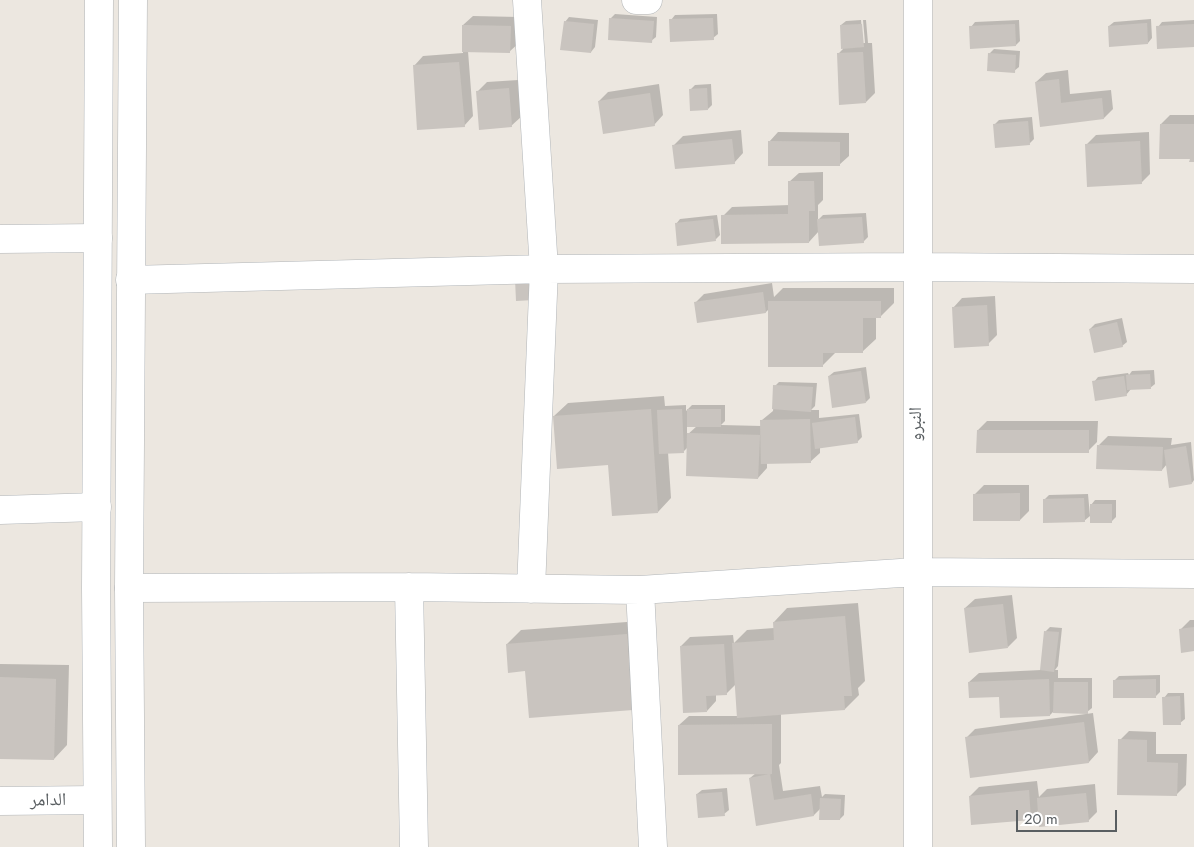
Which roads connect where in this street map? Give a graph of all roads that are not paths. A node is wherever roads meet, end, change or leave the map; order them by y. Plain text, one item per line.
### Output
1 (99, 0) edge
2 (133, 0) edge
3 (527, 0) edge
4 (636, 0) edge
5 (647, 0) edge
6 (918, 0) edge
7 (98, 238) junction
8 (0, 239) edge
9 (918, 267) junction
10 (544, 269) junction
11 (1194, 269) edge
12 (130, 280) junction
13 (97, 507) junction
14 (0, 510) edge
15 (916, 572) junction
16 (1194, 574) edge
17 (409, 587) junction
18 (129, 588) junction
19 (531, 589) junction
20 (640, 590) junction
21 (97, 800) junction
22 (0, 802) edge
23 (98, 847) edge
24 (131, 847) edge
25 (414, 847) edge
26 (653, 847) edge
27 (918, 847) edge

1 - 7 street
2 - 12 street
3 - 10 street
4 - 5 street
6 - 9 street, النبرو
7 - 8 street
7 - 13 street
9 - 10 street
9 - 11 street
9 - 15 street, النبرو
10 - 12 street
10 - 19 street
12 - 18 street
13 - 14 street
13 - 21 street
15 - 16 street
15 - 20 street
15 - 27 street, النبرو
17 - 18 street
17 - 19 street
17 - 25 street
18 - 24 street
19 - 20 street
20 - 26 street
21 - 22 street, الدامر
21 - 23 street

